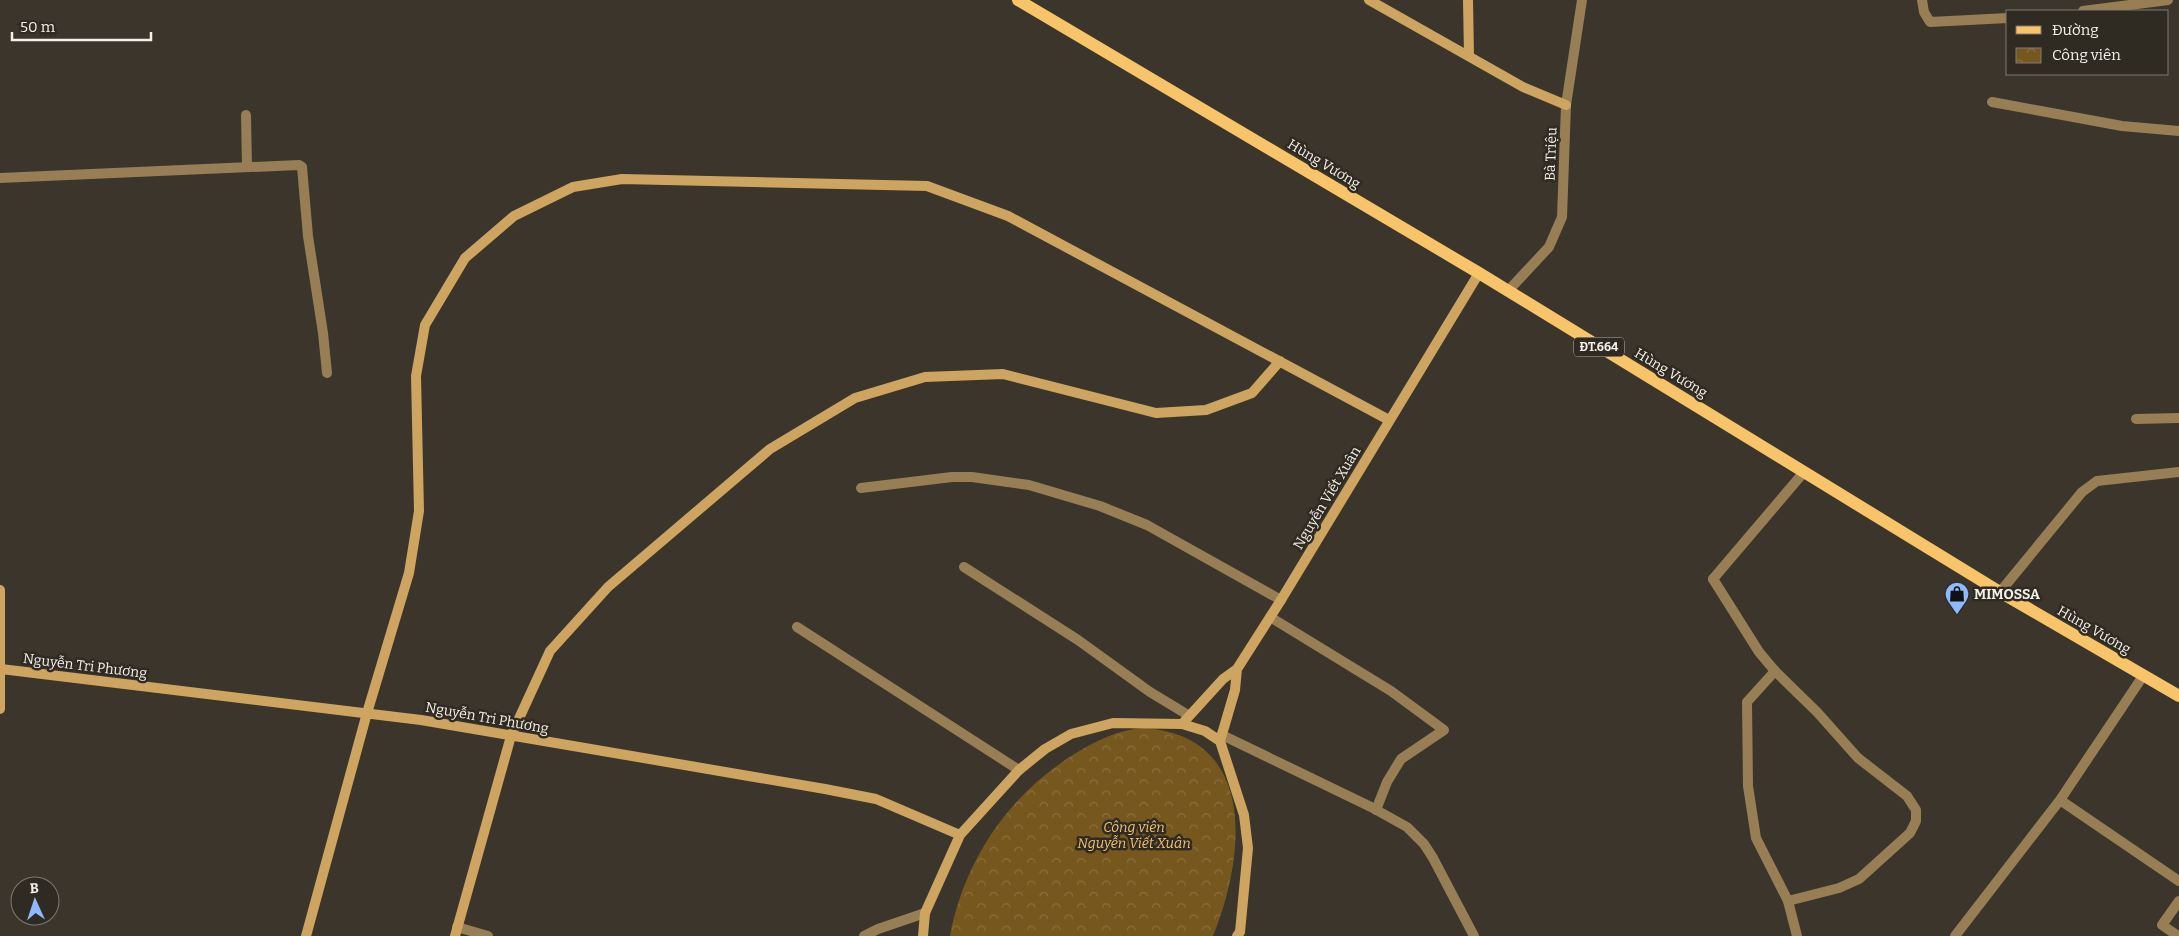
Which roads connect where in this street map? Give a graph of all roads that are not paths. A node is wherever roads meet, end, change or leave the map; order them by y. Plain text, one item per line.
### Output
1 (1018, 0) edge
2 (1369, 0) edge
3 (1468, 0) edge
4 (1582, 0) edge
5 (1922, 0) edge
6 (2168, 0) edge
7 (2091, 10) edge
8 (2006, 18) edge
9 (1469, 56) junction
10 (1992, 102) dead end
11 (1566, 105) junction
12 (246, 115) dead end
13 (2179, 131) edge
14 (247, 167) junction
15 (0, 178) edge
16 (1479, 273) junction
17 (1508, 291) junction
18 (1280, 361) junction
19 (327, 373) dead end
20 (2179, 418) edge
21 (2136, 419) dead end
22 (1389, 420) junction
23 (1804, 472) junction
24 (2179, 472) edge
25 (861, 488) dead end
26 (964, 567) dead end
27 (0, 590) edge
28 (2000, 592) junction
29 (1281, 600) junction
30 (1270, 617) junction
31 (0, 626) edge
32 (797, 627) dead end
33 (1, 669) edge
34 (1237, 669) junction
35 (1775, 672) junction
36 (2143, 676) junction
37 (2179, 696) edge
38 (0, 698) edge
39 (0, 709) edge
40 (367, 714) junction
41 (1188, 715) junction
42 (1182, 724) junction
43 (511, 736) junction
44 (1221, 738) junction
45 (1019, 770) junction
46 (2060, 800) junction
47 (1376, 810) junction
48 (960, 835) junction
49 (2179, 881) edge
50 (1788, 901) junction
51 (2179, 901) edge
52 (926, 913) junction
53 (456, 932) edge
54 (306, 936) edge
55 (488, 936) edge
56 (864, 936) edge
57 (923, 936) edge
58 (1237, 936) edge
59 (1474, 936) edge
60 (1797, 936) edge
61 (1956, 936) edge
62 (2178, 936) edge

1 - 16 main road, Hùng Vương / ĐT.664
2 - 9 street
3 - 9 street
4 - 11 street, Bà Triệu
5 - 8 street
6 - 7 street
9 - 11 street
10 - 13 street
11 - 17 street, Bà Triệu
12 - 14 street
14 - 15 street
14 - 19 street
16 - 17 main road, Hùng Vương / ĐT.664
16 - 22 street, Nguyễn Viết Xuân
17 - 23 main road, Hùng Vương / ĐT.664
18 - 22 street
18 - 40 street
18 - 43 street
20 - 21 street
22 - 29 street, Nguyễn Viết Xuân
23 - 28 main road, Hùng Vương / ĐT.664
23 - 35 street
24 - 28 street
25 - 29 street
26 - 41 street
27 - 31 street
28 - 36 main road, Hùng Vương / ĐT.664
29 - 30 street, Nguyễn Viết Xuân
30 - 34 street, Nguyễn Viết Xuân
30 - 47 street
31 - 33 street
32 - 45 street
33 - 38 street
33 - 40 street, Nguyễn Tri Phương
34 - 41 street, Nguyễn Viết Xuân
34 - 44 street
35 - 50 street
35 - 50 street
36 - 37 main road, Hùng Vương / ĐT.664
36 - 46 street
38 - 39 street
40 - 43 street, Nguyễn Tri Phương
40 - 54 street
41 - 42 street, Nguyễn Viết Xuân
42 - 44 street
42 - 45 street
43 - 48 street, Nguyễn Tri Phương
43 - 53 street
44 - 47 street
44 - 58 street
45 - 48 street
46 - 49 street
46 - 61 street
47 - 59 street
48 - 52 street
50 - 60 street
51 - 62 street
52 - 56 street
52 - 57 street
53 - 55 street

